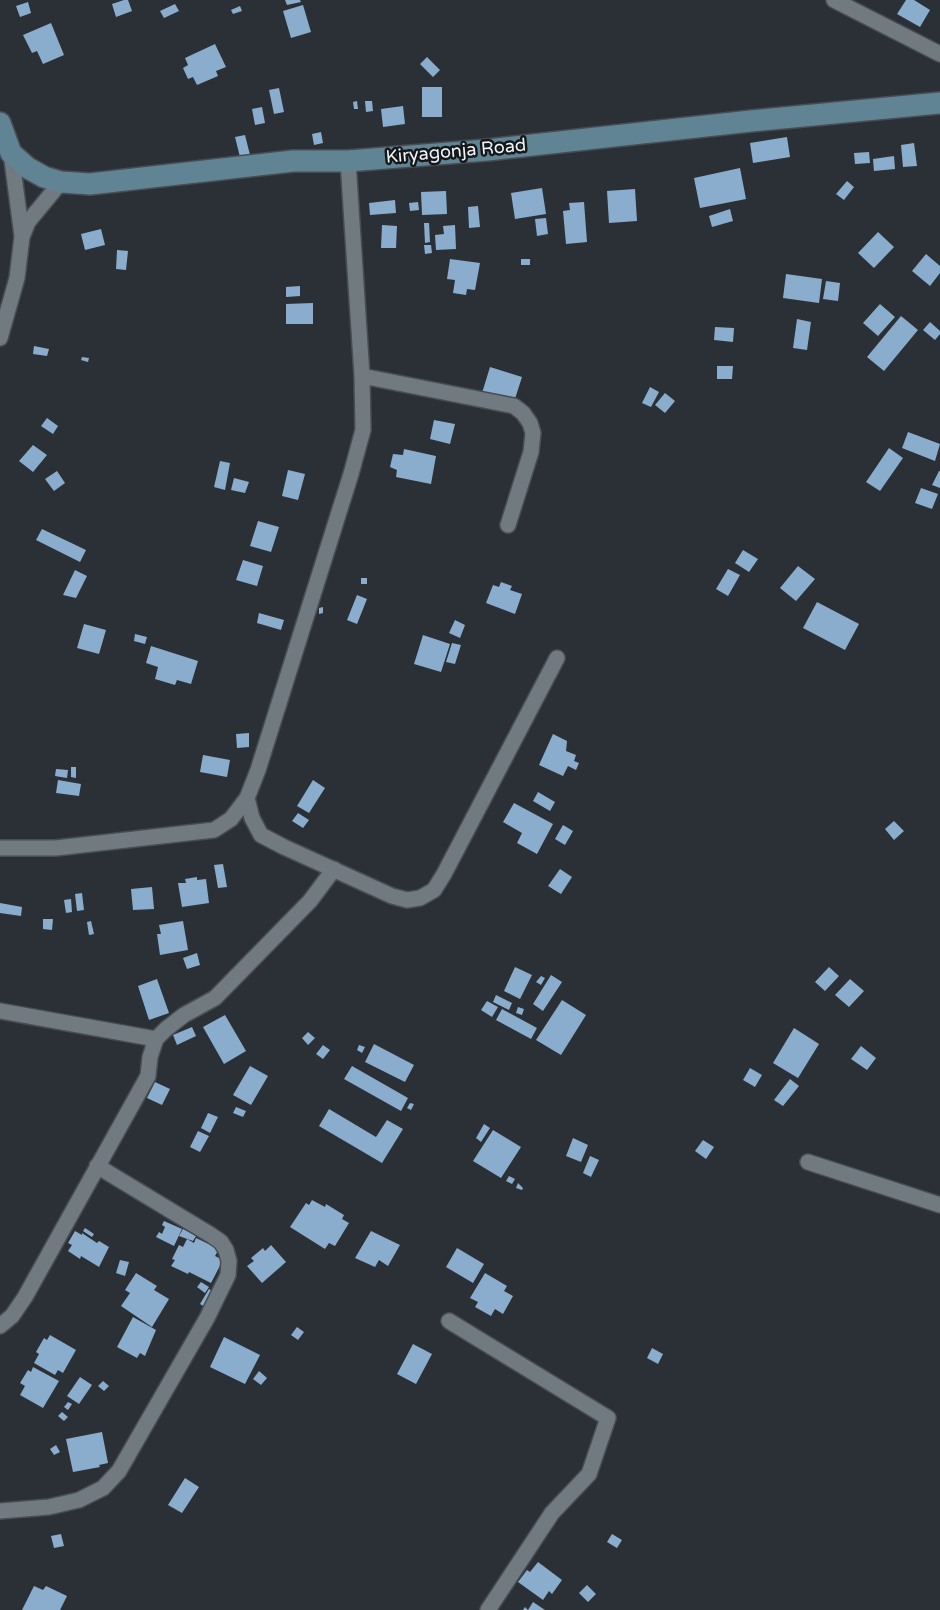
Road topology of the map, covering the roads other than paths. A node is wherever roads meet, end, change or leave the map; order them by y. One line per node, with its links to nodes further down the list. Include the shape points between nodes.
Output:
1 (834, 0): 2 (street)
2 (940, 54)
3 (940, 103): 6 (street, Kiryagonja Road, via 487,150)
4 (0, 123): 5 (street, Kiryagonja Road)
5 (11, 153): 7 (street, Kiryagonja Road, via 28,168); 8 (street)
6 (348, 161): 7 (street, Kiryagonja Road, via 293,161 90,184); 10 (street)
7 (61, 182): 8 (street, via 32,215)
8 (22, 237): 9 (street, via 17,278)
9 (0, 338)
10 (362, 376): 11 (street, via 514,406 523,413 533,434 531,452); 13 (street, via 363,430)
11 (508, 525)
12 (557, 658): 15 (street, via 434,890 420,898 407,900)
13 (247, 798): 14 (street, via 231,819 214,830 56,848); 15 (street, via 261,835)
14 (0, 848)
15 (334, 869): 17 (street, via 310,901 214,998 184,1015)
16 (0, 1011): 17 (street)
17 (156, 1039): 19 (street, via 148,1076)
18 (808, 1162): 20 (street)
19 (97, 1166): 22 (street, via 25,1297 12,1316); 23 (street, via 221,1242 226,1250 228,1275 207,1318 119,1471 102,1488 80,1500 49,1508)
20 (940, 1205)
21 (449, 1321): 24 (street, via 608,1418 589,1474 552,1513)
22 (0, 1326)
23 (0, 1511)
24 (488, 1610)

